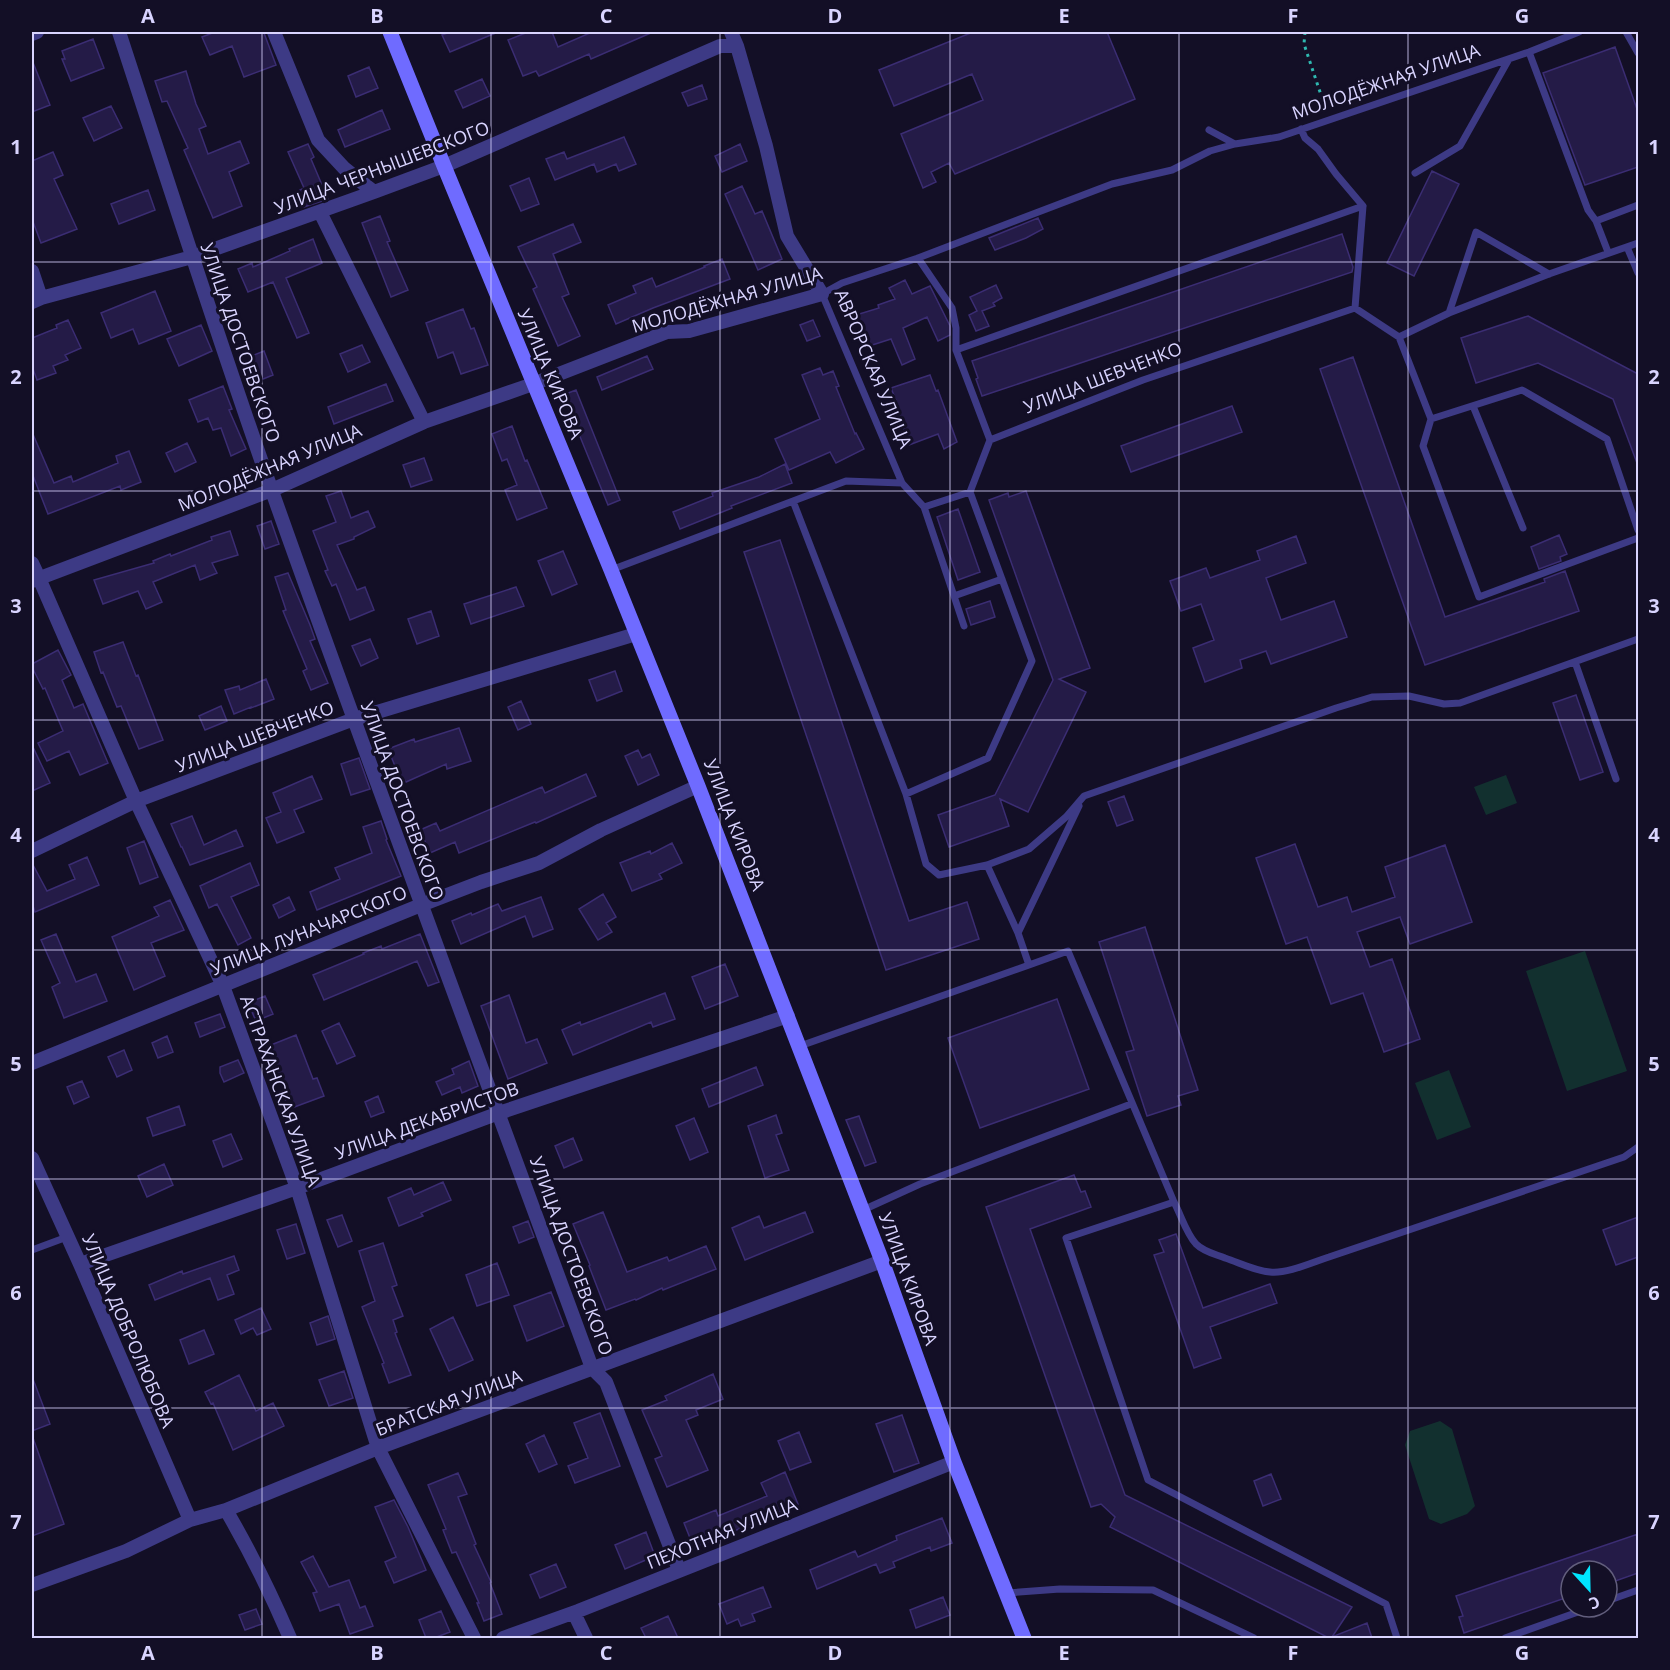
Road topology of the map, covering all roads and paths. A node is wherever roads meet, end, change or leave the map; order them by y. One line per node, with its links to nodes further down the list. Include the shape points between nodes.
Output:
1 (37, 32): 9 (street)
2 (119, 32): 28 (street, УЛИЦА ДОСТОЕВСКОГО)
3 (274, 32): 20 (street, via 318,140)
4 (390, 32): 18 (main road, УЛИЦА КИРОВА)
5 (731, 32): 10 (street, АВРОРСКАЯ УЛИЦА)
6 (1305, 32): 14 (path, via 1304,44)
7 (1578, 32): 11 (lane, МОЛОДЁЖНАЯ УЛИЦА)
8 (1626, 32): 12 (lane)
9 (32, 34)
10 (737, 45): 18 (street, УЛИЦА ЧЕРНЫШЕВСКОГО, via 720,46); 33 (street, АВРОРСКАЯ УЛИЦА, via 787,236)
11 (1529, 52): 13 (lane, МОЛОДЁЖНАЯ УЛИЦА); 24 (lane, via 1588,210)
12 (1638, 53)
13 (1509, 59): 14 (lane, МОЛОДЁЖНАЯ УЛИЦА); 19 (lane, via 1460,146)
14 (1330, 120): 15 (lane, МОЛОДЁЖНАЯ УЛИЦА)
15 (1301, 129): 17 (lane, МОЛОДЁЖНАЯ УЛИЦА); 22 (lane)
16 (1209, 130): 17 (lane)
17 (1235, 144): 29 (lane, МОЛОДЁЖНАЯ УЛИЦА, via 1210,151 1173,170 1112,184)
18 (444, 166): 20 (street, УЛИЦА ЧЕРНЫШЕВСКОГО); 39 (main road, УЛИЦА КИРОВА)
19 (1415, 173)
20 (374, 192): 23 (street, УЛИЦА ЧЕРНЫШЕВСКОГО)
21 (1638, 205): 24 (lane)
22 (1363, 206): 35 (lane); 38 (lane)
23 (320, 212): 28 (street, УЛИЦА ЧЕРНЫШЕВСКОГО); 42 (street)
24 (1596, 221): 27 (lane)
25 (1638, 243): 26 (lane)
26 (1627, 247): 27 (lane); 31 (lane)
27 (1608, 252): 32 (lane)
28 (192, 257): 34 (street, УЛИЦА ЧЕРНЫШЕВСКОГО); 45 (street, УЛИЦА ДОСТОЕВСКОГО)
29 (918, 258): 33 (lane, МОЛОДЁЖНАЯ УЛИЦА, via 842,283); 38 (lane, via 952,308)
30 (32, 271): 34 (street)
31 (1638, 273)
32 (1549, 274): 36 (lane); 36 (lane, via 1476,232)
33 (822, 294): 39 (street, МОЛОДЁЖНАЯ УЛИЦА, via 689,331 667,332); 44 (lane, АВРОРСКАЯ УЛИЦА)
34 (36, 300)
35 (1355, 308): 37 (lane); 43 (lane, УЛИЦА ШЕВЧЕНКО, via 1143,380)
36 (1449, 313): 37 (lane)
37 (1399, 337): 41 (lane)
38 (956, 350): 43 (lane)
39 (533, 384): 42 (street, МОЛОДЁЖНАЯ УЛИЦА); 53 (main road, УЛИЦА КИРОВА)
40 (1473, 406): 41 (lane); 49 (lane); 50 (lane, via 1522,390 1607,439)
41 (1431, 419): 51 (lane, via 1423,446 1479,597)
42 (423, 422): 45 (street, МОЛОДЁЖНАЯ УЛИЦА)
43 (990, 440): 46 (lane)
44 (902, 483): 47 (lane, via 846,481); 48 (lane)
45 (272, 490): 55 (street, МОЛОДЁЖНАЯ УЛИЦА); 61 (street, УЛИЦА ДОСТОЕВСКОГО)
46 (970, 492): 48 (lane); 54 (lane)
47 (793, 501): 53 (lane); 64 (lane)
48 (924, 507): 56 (lane)
49 (1523, 528)
50 (1638, 530)
51 (1638, 538)
52 (32, 563): 55 (street, АСТРАХАНСКАЯ УЛИЦА)
53 (611, 570): 58 (main road, УЛИЦА КИРОВА)
54 (1002, 579): 56 (lane); 64 (lane, via 1032,661 988,758)
55 (35, 580): 66 (street, АСТРАХАНСКАЯ УЛИЦА)
56 (954, 596): 57 (lane)
57 (964, 626)
58 (636, 634): 61 (street, УЛИЦА ШЕВЧЕНКО); 63 (main road, УЛИЦА КИРОВА)
59 (1638, 639): 60 (lane)
60 (1575, 662): 62 (lane); 65 (lane, via 1460,703 1444,704 1409,696 1372,697)
61 (354, 719): 66 (street, УЛИЦА ШЕВЧЕНКО); 69 (street, УЛИЦА ДОСТОЕВСКОГО)
62 (1616, 779)
63 (698, 786): 69 (street, УЛИЦА ЛУНАЧАРСКОГО, via 539,863); 73 (main road, УЛИЦА КИРОВА)
64 (906, 794): 68 (lane, via 926,864 939,875)
65 (1084, 796): 68 (lane, via 1029,849); 70 (lane)
66 (136, 801): 67 (street, УЛИЦА ШЕВЧЕНКО); 72 (street, АСТРАХАНСКАЯ УЛИЦА)
67 (32, 851)
68 (987, 864): 70 (lane)
69 (421, 905): 72 (street, УЛИЦА ЛУНАЧАРСКОГО); 77 (street, УЛИЦА ДОСТОЕВСКОГО)
70 (1018, 933): 71 (lane)
71 (1029, 965): 74 (lane); 76 (lane, via 1068,951)
72 (223, 986): 75 (street, УЛИЦА ЛУНАЧАРСКОГО); 80 (street, АСТРАХАНСКАЯ УЛИЦА)
73 (788, 1016): 74 (main road, УЛИЦА КИРОВА); 77 (street, УЛИЦА ДЕКАБРИСТОВ)
74 (800, 1046): 82 (main road, УЛИЦА КИРОВА)
75 (32, 1063)
76 (1131, 1104): 81 (lane); 82 (lane)
77 (499, 1113): 80 (street, УЛИЦА ДЕКАБРИСТОВ); 87 (street, УЛИЦА ДОСТОЕВСКОГО)
78 (1638, 1147): 81 (lane, via 1624,1157 1277,1272 1257,1269 1200,1248)
79 (32, 1158): 83 (street, УЛИЦА ДОБРОЛЮБОВА)
80 (297, 1188): 86 (street, УЛИЦА ДЕКАБРИСТОВ); 88 (street, АСТРАХАНСКАЯ УЛИЦА)
81 (1174, 1202): 105 (lane, via 1066,1238 1148,1480 1386,1604)
82 (862, 1210): 85 (main road, УЛИЦА КИРОВА)
83 (68, 1237): 84 (lane); 86 (street, УЛИЦА ДОБРОЛЮБОВА)
84 (32, 1250)
85 (882, 1262): 87 (street, БРАТСКАЯ УЛИЦА); 89 (main road, УЛИЦА КИРОВА)
86 (80, 1264): 91 (street, УЛИЦА ДОБРОЛЮБОВА)
87 (592, 1368): 88 (street, БРАТСКАЯ УЛИЦА); 92 (street, УЛИЦА ДОСТОЕВСКОГО, via 606,1382)
88 (378, 1448): 90 (street, БРАТСКАЯ УЛИЦА); 100 (street, АСТРАХАНСКАЯ УЛИЦА)
89 (954, 1462): 92 (street, ПЕХОТНАЯ УЛИЦА); 95 (main road, УЛИЦА КИРОВА)
90 (225, 1510): 91 (street, БРАТСКАЯ УЛИЦА); 99 (street, via 260,1571)
91 (190, 1520): 93 (street, БРАТСКАЯ УЛИЦА, via 126,1551)
92 (679, 1570): 97 (street, ПЕХОТНАЯ УЛИЦА)
93 (32, 1585)
94 (1638, 1590): 96 (lane)
95 (1007, 1593): 103 (main road, УЛИЦА КИРОВА); 104 (lane, via 1153,1590)
96 (1619, 1597)
97 (574, 1612): 101 (street, ПЕХОТНАЯ УЛИЦА); 102 (street)
98 (1559, 1619): 106 (lane)
99 (290, 1638)
100 (474, 1638)
101 (503, 1638)
102 (586, 1638)
103 (1024, 1638)
104 (1254, 1638)
105 (1397, 1638)
106 (1505, 1638)

